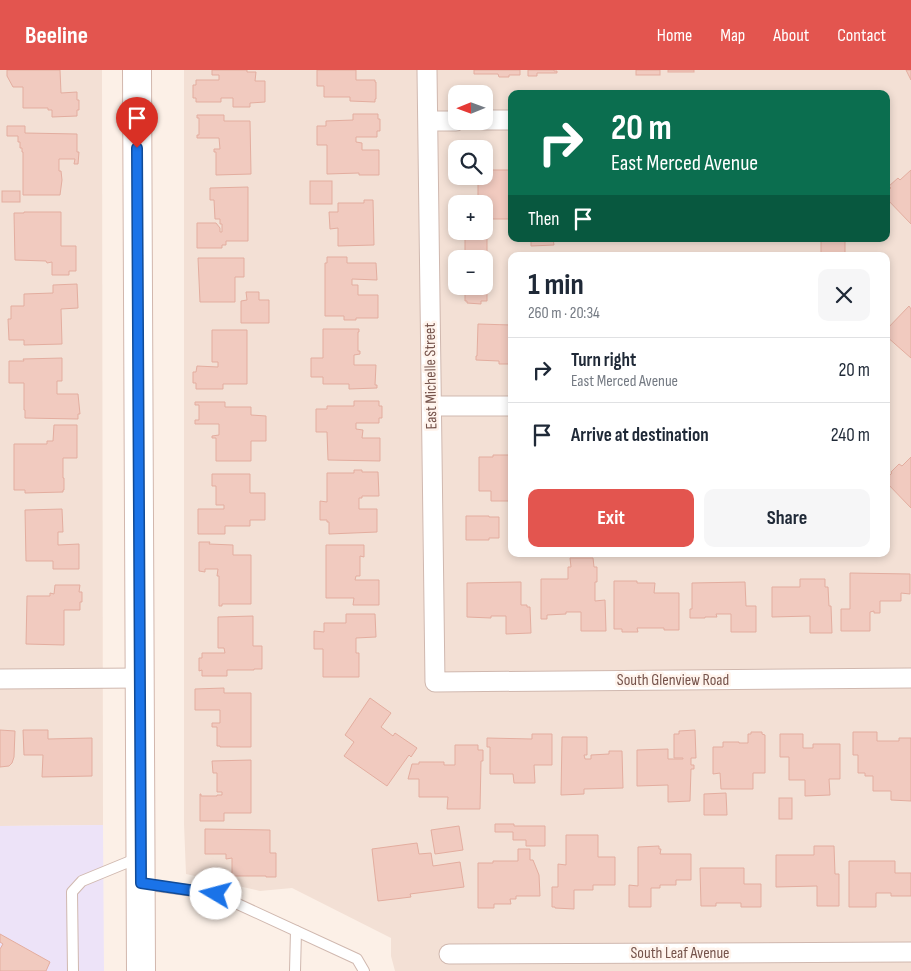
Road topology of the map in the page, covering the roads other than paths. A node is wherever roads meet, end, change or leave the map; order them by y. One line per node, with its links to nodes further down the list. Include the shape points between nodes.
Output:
1 (137, 70): 9 (street)
2 (427, 70): 5 (street, East Michelle Street)
3 (493, 120): 4 (street)
4 (508, 120)
5 (429, 121): 6 (street); 7 (street, East Michelle Street)
6 (448, 121)
7 (432, 406): 8 (street); 12 (street, East Michelle Street)
8 (508, 406)
9 (140, 678): 11 (street); 13 (street)
10 (911, 678): 12 (street, South Glenview Road)
11 (0, 679)
12 (435, 682)
13 (141, 856): 14 (street); 18 (lane, via 82,881 72,892)
14 (141, 883): 15 (lane, via 216,894); 19 (street)
15 (296, 931): 20 (lane); 21 (lane, via 358,959)
16 (911, 952): 17 (street, South Leaf Avenue)
17 (449, 954)
18 (73, 971)
19 (142, 971)
20 (295, 971)
21 (364, 971)

